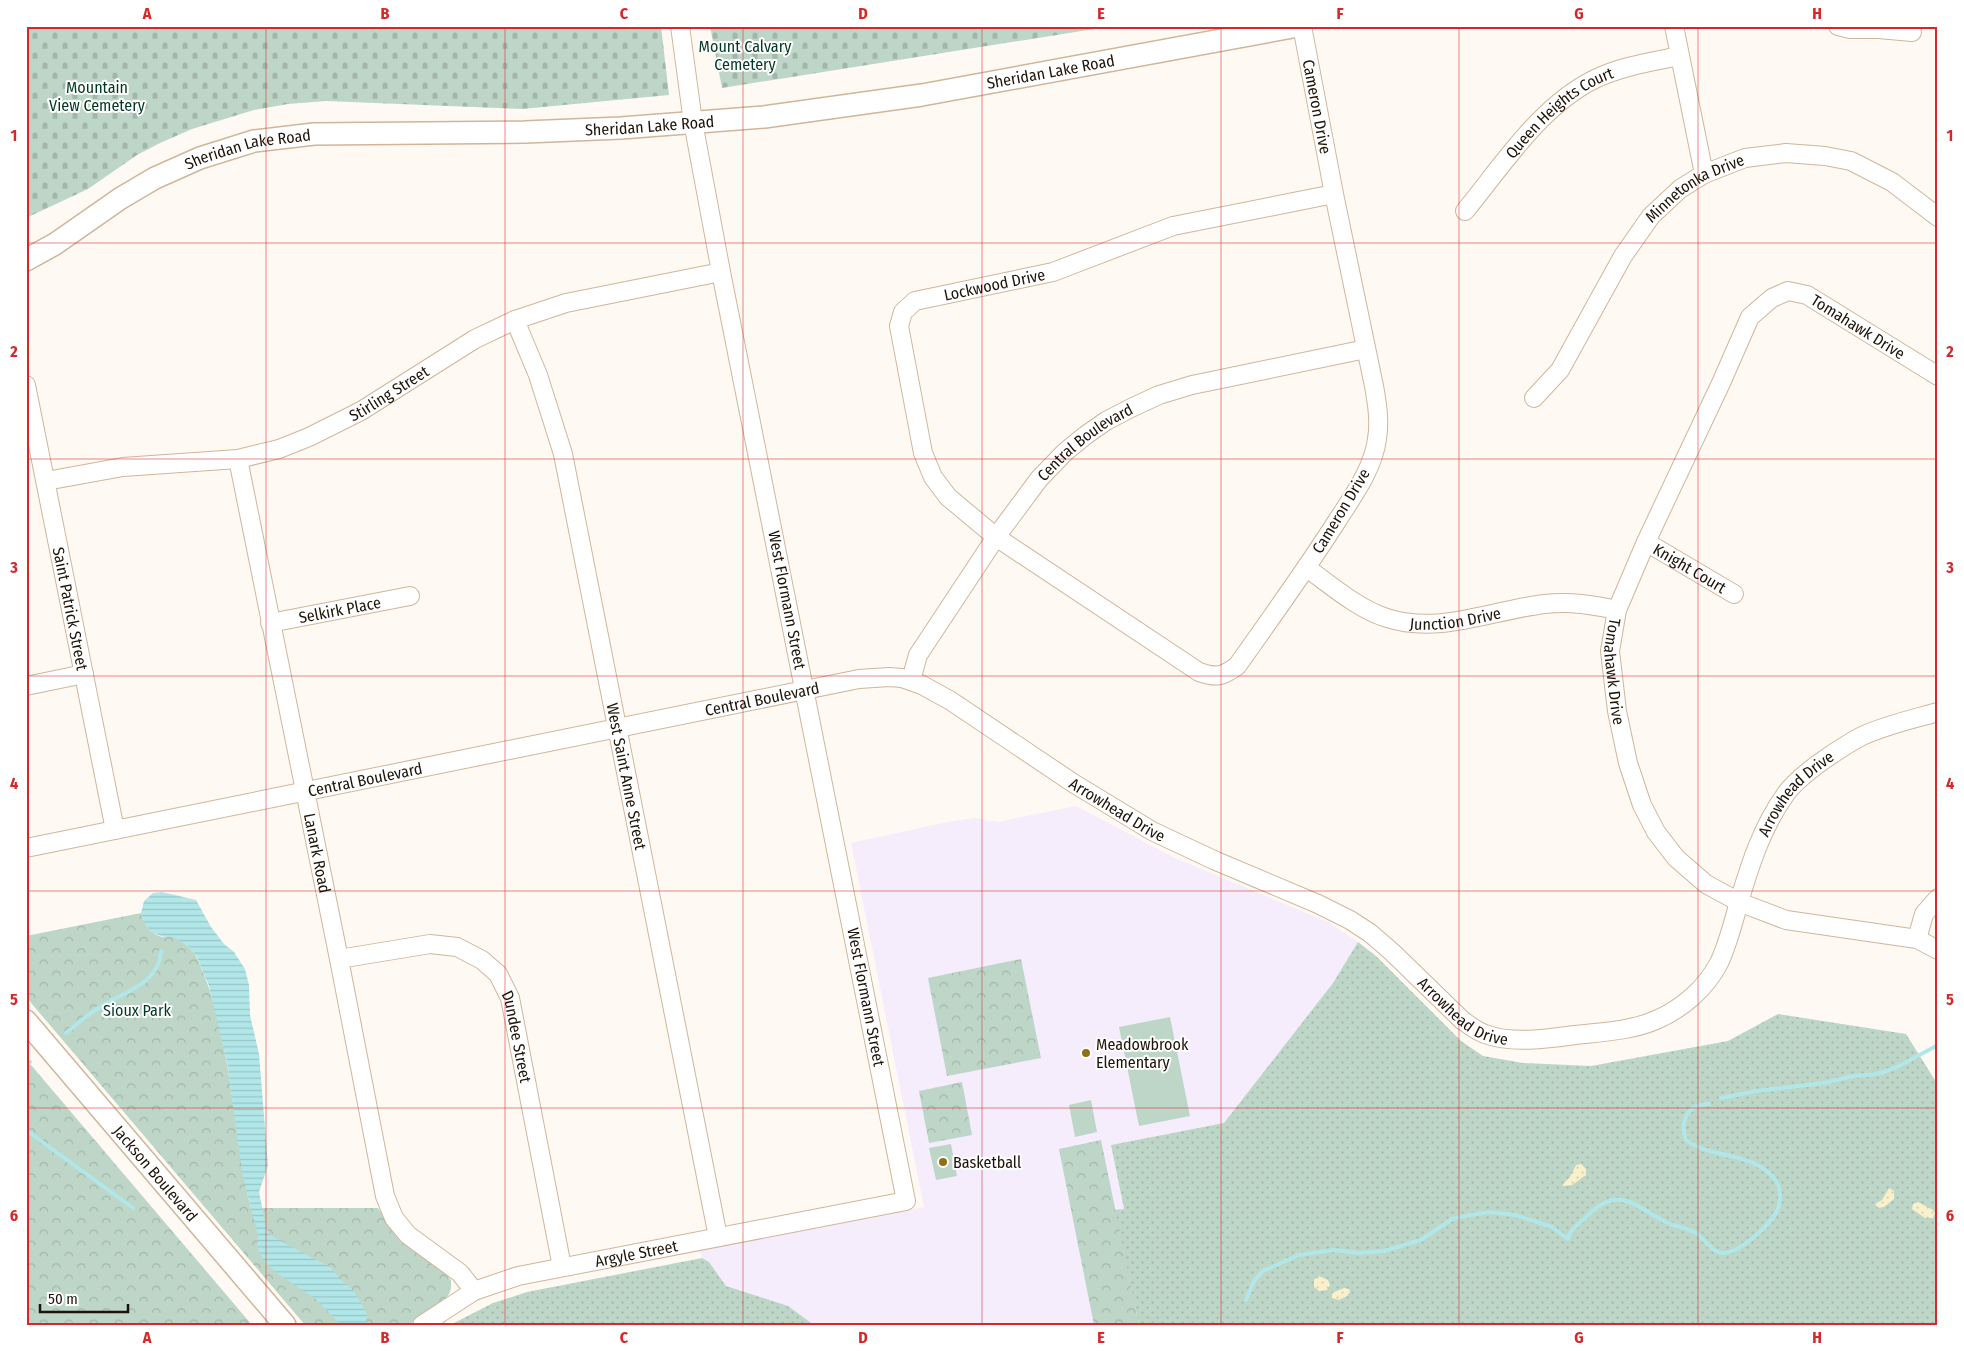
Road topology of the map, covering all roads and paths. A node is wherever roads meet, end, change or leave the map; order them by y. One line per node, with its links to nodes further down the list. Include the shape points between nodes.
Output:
1 (680, 26): 8 (street, West Flormann Street)
2 (1298, 26): 8 (main road, Sheridan Lake Road, via 922,95 774,115)
3 (1302, 26): 10 (street, Cameron Drive)
4 (1674, 26): 7 (street)
5 (1838, 26): 6 (street)
6 (1912, 32)
7 (1680, 56): 9 (street); 11 (street, Queen Heights Court, via 1607,73 1570,94 1530,131)
8 (692, 122): 13 (main road, Sheridan Lake Road, via 525,132 314,134 254,141 162,174); 14 (street, West Flormann Street)
9 (1704, 174): 12 (street, Minnetonka Drive, via 1745,158 1786,153 1825,156 1851,161 1892,182); 19 (street, Minnetonka Drive, via 1680,189 1651,216 1623,256 1560,370)
10 (1334, 194): 16 (street, Cameron Drive); 22 (street, Lockwood Drive, via 1173,226 1053,272 915,301 903,312 898,326 923,453 933,477 948,497)
11 (1465, 211)
12 (1938, 217)
13 (26, 260)
14 (721, 272): 15 (street, Stirling Street, via 566,303); 32 (street, West Flormann Street)
15 (516, 320): 20 (street, Stirling Street, via 475,340 335,425 279,449); 34 (street, West Saint Anne Street, via 538,375 563,454)
16 (1366, 349): 22 (street, Central Boulevard, via 1192,384 1131,408 1106,421 1065,452 1039,478); 24 (street, Cameron Drive, via 1378,415 1377,439 1361,483)
17 (1938, 376): 23 (street, Tomahawk Drive, via 1807,295 1788,291 1772,298 1750,316)
18 (26, 385): 21 (street, Saint Patrick Street)
19 (1534, 398)
20 (238, 459): 21 (street, Stirling Street, via 123,467); 28 (street, Lanark Road)
21 (46, 481): 29 (street, Saint Patrick Street)
22 (996, 537): 24 (street, Cameron Drive, via 1200,672 1214,677 1237,666); 30 (street, Central Boulevard, via 918,655)
23 (1646, 542): 25 (street, Knight Court); 27 (street, Tomahawk Drive)
24 (1307, 568): 27 (street, Junction Drive, via 1366,610 1412,624 1440,624 1545,604 1577,602)
25 (1734, 594)
26 (410, 596): 28 (street, Selkirk Place)
27 (1617, 610): 39 (street, Tomahawk Drive, via 1610,651 1617,711 1628,763 1642,805 1656,832 1676,858 1706,884)
28 (270, 623): 35 (street, Lanark Road)
29 (84, 674): 31 (street); 36 (street, Saint Patrick Street)
30 (911, 680): 32 (street, Central Boulevard, via 875,677); 39 (street, Arrowhead Drive, via 951,701 1152,831 1350,920 1392,952 1462,1020 1484,1034 1522,1039 1570,1036 1642,1025 1670,1014 1695,994 1718,964)
31 (26, 686)
32 (806, 690): 34 (street, Central Boulevard); 44 (street, West Flormann Street)
33 (1938, 712): 39 (street, Arrowhead Drive, via 1863,736 1804,774 1785,794 1766,828)
34 (616, 728): 35 (street, Central Boulevard); 45 (street, West Saint Anne Street)
35 (305, 790): 36 (street, Central Boulevard); 42 (street, Lanark Road)
36 (115, 830): 37 (street, Central Boulevard)
37 (26, 848)
38 (1938, 898): 40 (street, via 1924,914)
39 (1739, 902): 40 (street, Tomahawk Drive, via 1786,920)
40 (1917, 939): 41 (street, Tomahawk Drive)
41 (1938, 950)
42 (339, 959): 46 (street, Dundee Street, via 430,944 458,946 498,974 510,998); 47 (street, Lanark Road, via 385,1196 394,1218 408,1234 460,1273)
43 (26, 1021): 48 (main road, Jackson Boulevard)
44 (906, 1201): 45 (street, Argyle Street)
45 (718, 1237): 46 (street, Argyle Street)
46 (562, 1267): 47 (street, Argyle Street, via 501,1281)
47 (474, 1291): 49 (street, Argyle Street)
48 (285, 1325)
49 (422, 1325)

